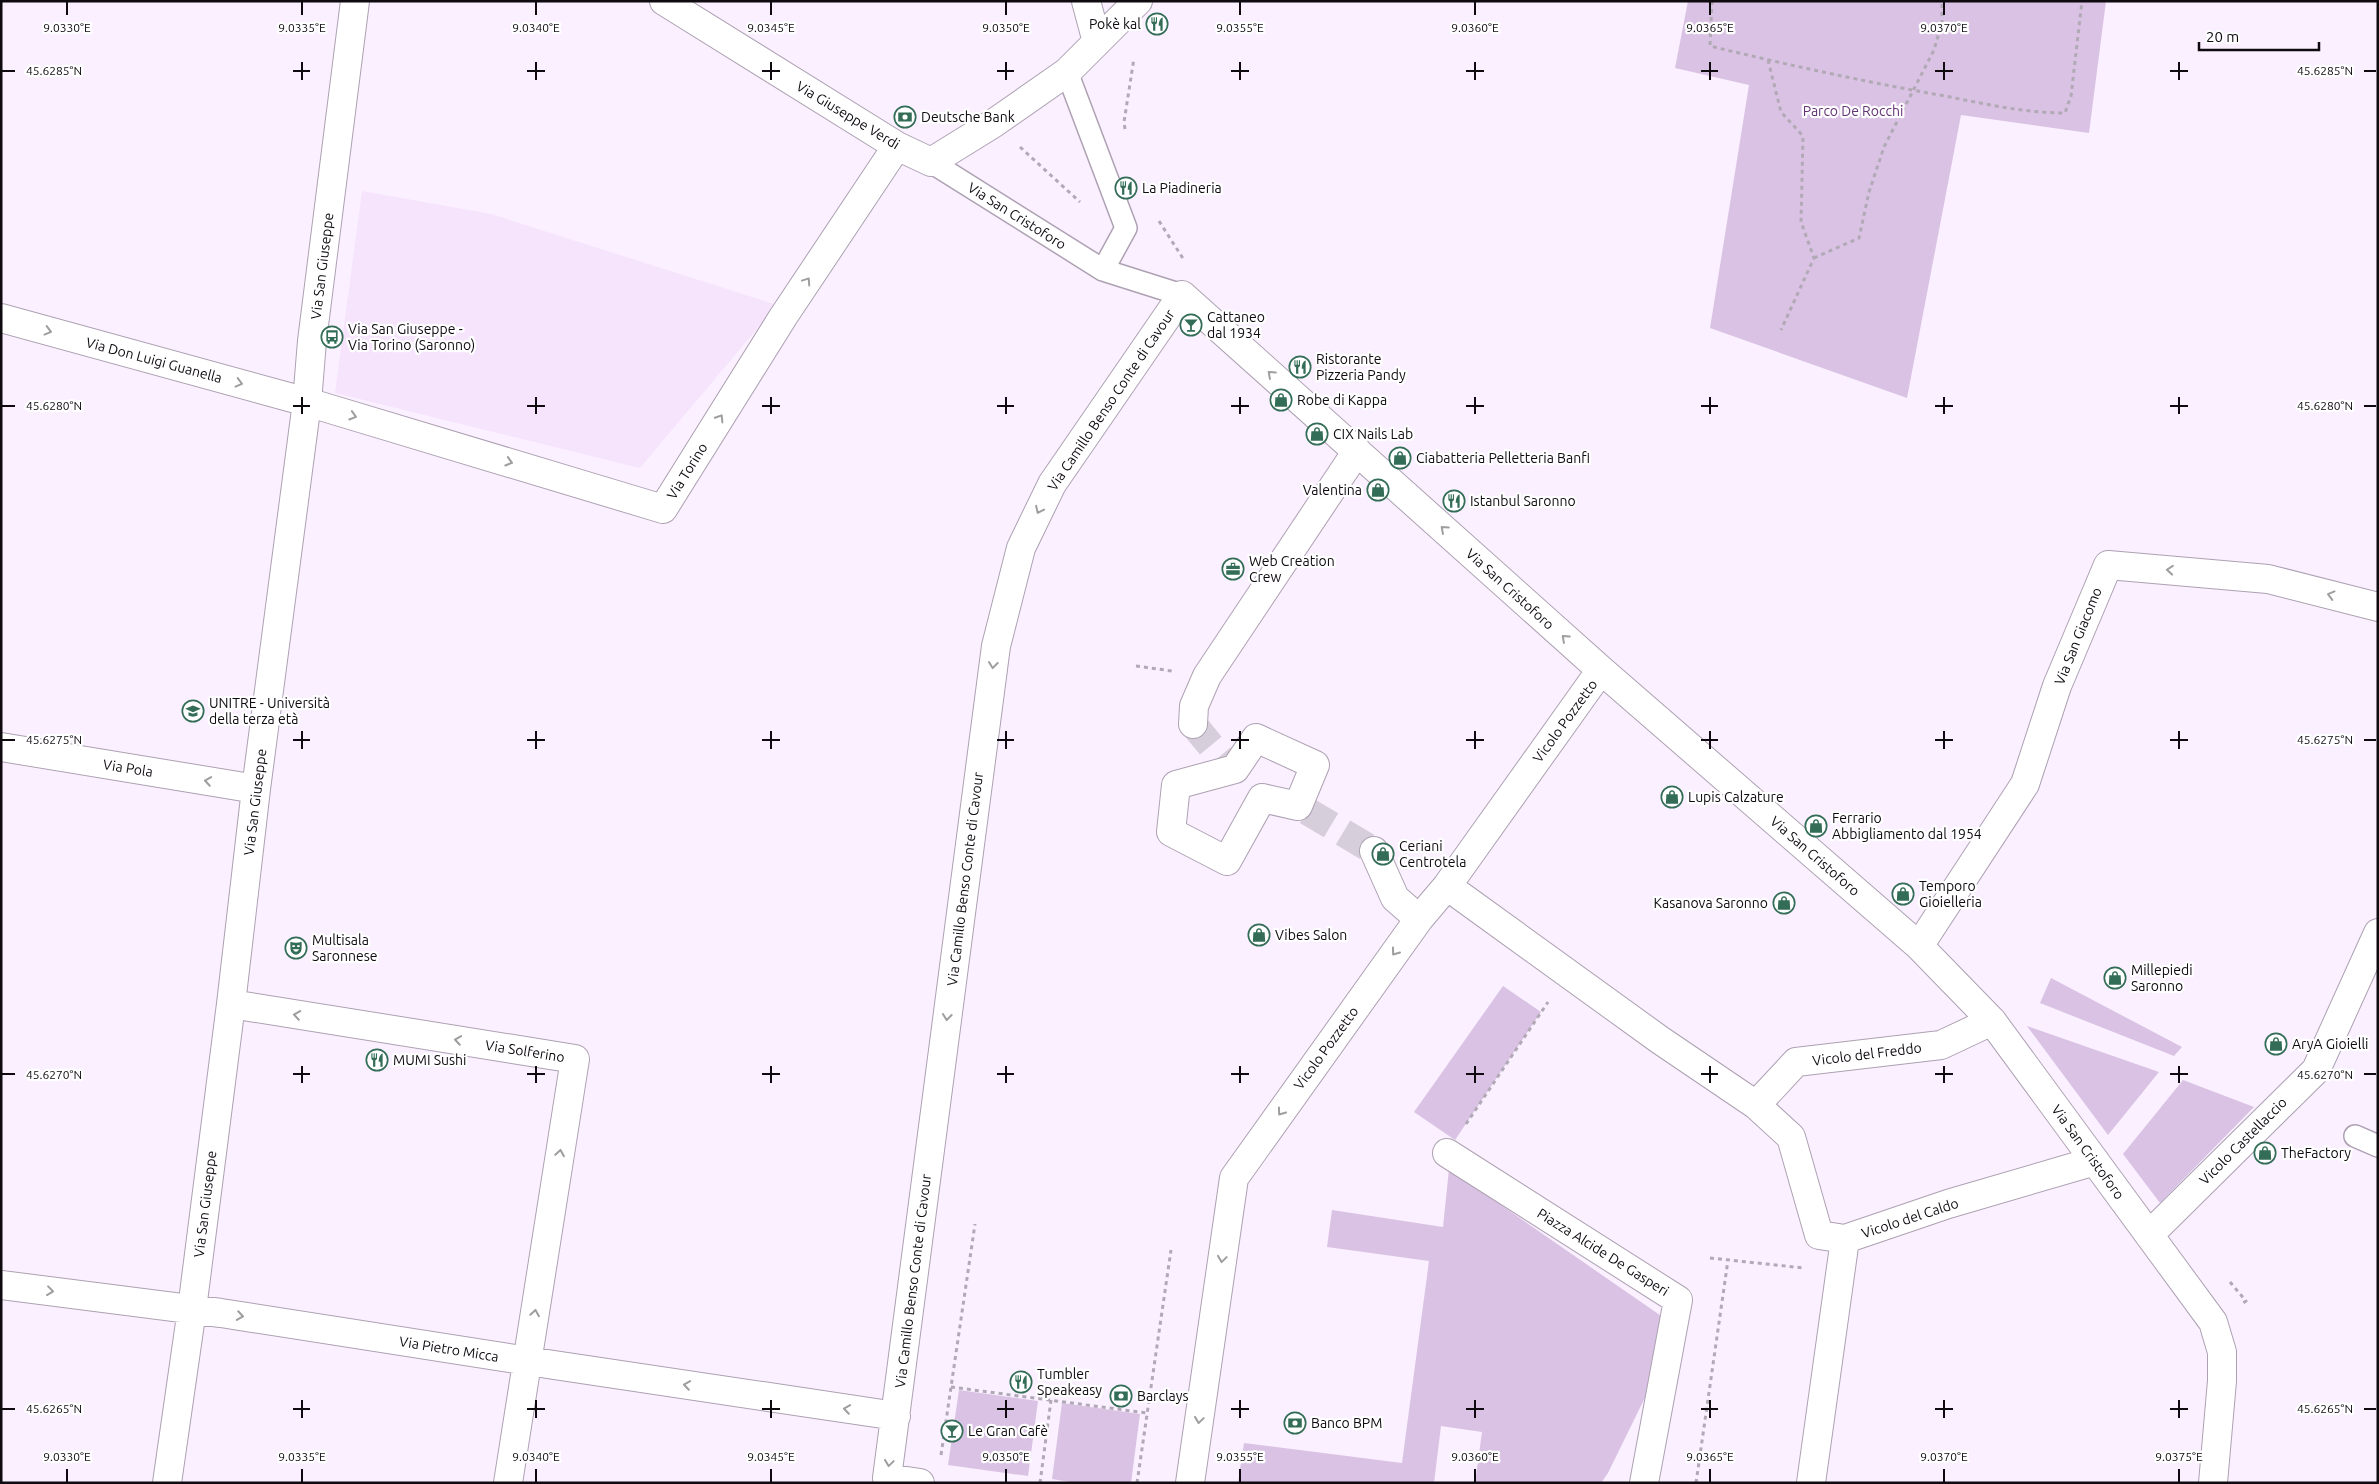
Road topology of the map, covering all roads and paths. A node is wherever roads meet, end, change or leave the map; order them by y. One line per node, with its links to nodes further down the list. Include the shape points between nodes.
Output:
1 (355, 1): 23 (street, Via San Giuseppe)
2 (664, 1): 14 (street, Via Giuseppe Verdi)
3 (1086, 1): 8 (street)
4 (1138, 1): 8 (street)
5 (1712, 1): 10 (path, via 1710,46)
6 (1942, 1): 12 (path, via 1942,22 1934,50)
7 (2082, 1): 12 (path, via 2071,96 2065,113 2038,113)
8 (1097, 42): 11 (street)
9 (1134, 58): 13 (path)
10 (1768, 60): 12 (path); 17 (path, via 1781,112 1803,136 1801,222)
11 (1068, 72): 15 (street); 19 (lane, via 1126,228)
12 (1912, 90): 17 (path, via 1884,147 1869,192 1859,238)
13 (1125, 131)
14 (897, 146): 15 (street, Via Giuseppe Verdi); 23 (street, Via Torino, one-way to 14, via 663,508 783,317)
15 (931, 162): 19 (lane, Via San Cristoforo)
16 (1154, 214): 18 (path)
17 (1814, 258): 22 (path)
18 (1185, 261)
19 (1103, 270): 20 (lane, Via San Cristoforo)
20 (1182, 295): 24 (street, Via San Cristoforo, one-way to 20); 58 (street, Via Camillo Benso Conte di Cavour, one-way to 58, via 1052,484 1021,548 1008,593 996,646)
21 (1, 318): 23 (street, Via Don Luigi Guanella, one-way to 23)
22 (1781, 330)
23 (307, 402): 30 (street, Via San Giuseppe)
24 (1357, 451): 26 (street, Via San Cristoforo, one-way to 24); 27 (street, via 1207,676 1194,706)
25 (2378, 607): 36 (street, Via San Giacomo, one-way to 36, via 2268,579 2108,565 2057,686 2025,784)
26 (1601, 670): 33 (street, Vicolo Pozzetto); 36 (street, Via San Cristoforo)
27 (1193, 724)
28 (1, 747): 30 (street, Via Pola, one-way to 28)
29 (1230, 766): 31 (street); 31 (street, via 1256,738 1315,765); 31 (street, via 1176,785 1171,832 1227,861 1262,798)
30 (256, 790): 38 (street, Via San Giuseppe)
31 (1303, 808)
32 (1374, 851): 34 (street, via 1395,898)
33 (1447, 886): 34 (street, Vicolo Pozzetto); 37 (street)
34 (1418, 919): 65 (street, Vicolo Pozzetto, one-way to 65, via 1234,1178)
35 (2378, 933): 46 (street, Vicolo Castellaccio, via 2316,1070)
36 (1919, 946): 39 (street, Via San Cristoforo)
37 (1567, 973): 40 (street); 43 (path)
38 (231, 1004): 53 (street, Via San Giuseppe); 54 (street, Via Solferino, one-way to 38, via 575,1059)
39 (1992, 1021): 40 (street, Vicolo del Freddo, via 1941,1045 1796,1062); 44 (street, Via San Cristoforo)
40 (1756, 1104): 47 (street, via 1791,1137 1819,1235)
41 (2355, 1136): 42 (lane)
42 (2378, 1146)
43 (1447, 1153): 66 (street, Piazza Alcide De Gasperi, via 1678,1300)
44 (2095, 1161): 46 (street, Via San Cristoforo); 47 (street, Vicolo del Caldo, via 1948,1204)
45 (975, 1224): 55 (path)
46 (2149, 1235): 69 (street, Via San Cristoforo, via 2213,1322 2222,1352)
47 (1845, 1239): 68 (street, Vicolo del Caldo)
48 (1171, 1250): 57 (path)
49 (1710, 1258): 50 (path)
50 (1728, 1260): 51 (path); 67 (path)
51 (1804, 1268)
52 (1, 1285): 53 (street, Via Pietro Micca, one-way to 53)
53 (192, 1309): 54 (street, Via Pietro Micca, one-way to 54); 60 (street, Via San Giuseppe)
54 (527, 1361): 58 (street, Via Pietro Micca, one-way to 54); 61 (street)
55 (951, 1388): 56 (path); 59 (path)
56 (1051, 1400): 57 (path); 63 (path)
57 (1147, 1413): 64 (path)
58 (896, 1416): 62 (street, Via Camillo Benso Conte di Cavour, one-way to 62, via 887,1478)
59 (940, 1464)
60 (167, 1483)
61 (508, 1483)
62 (920, 1483)
63 (1040, 1483)
64 (1137, 1483)
65 (1190, 1483)
66 (1644, 1483)
67 (1696, 1483)
68 (1811, 1483)
69 (2214, 1483)

